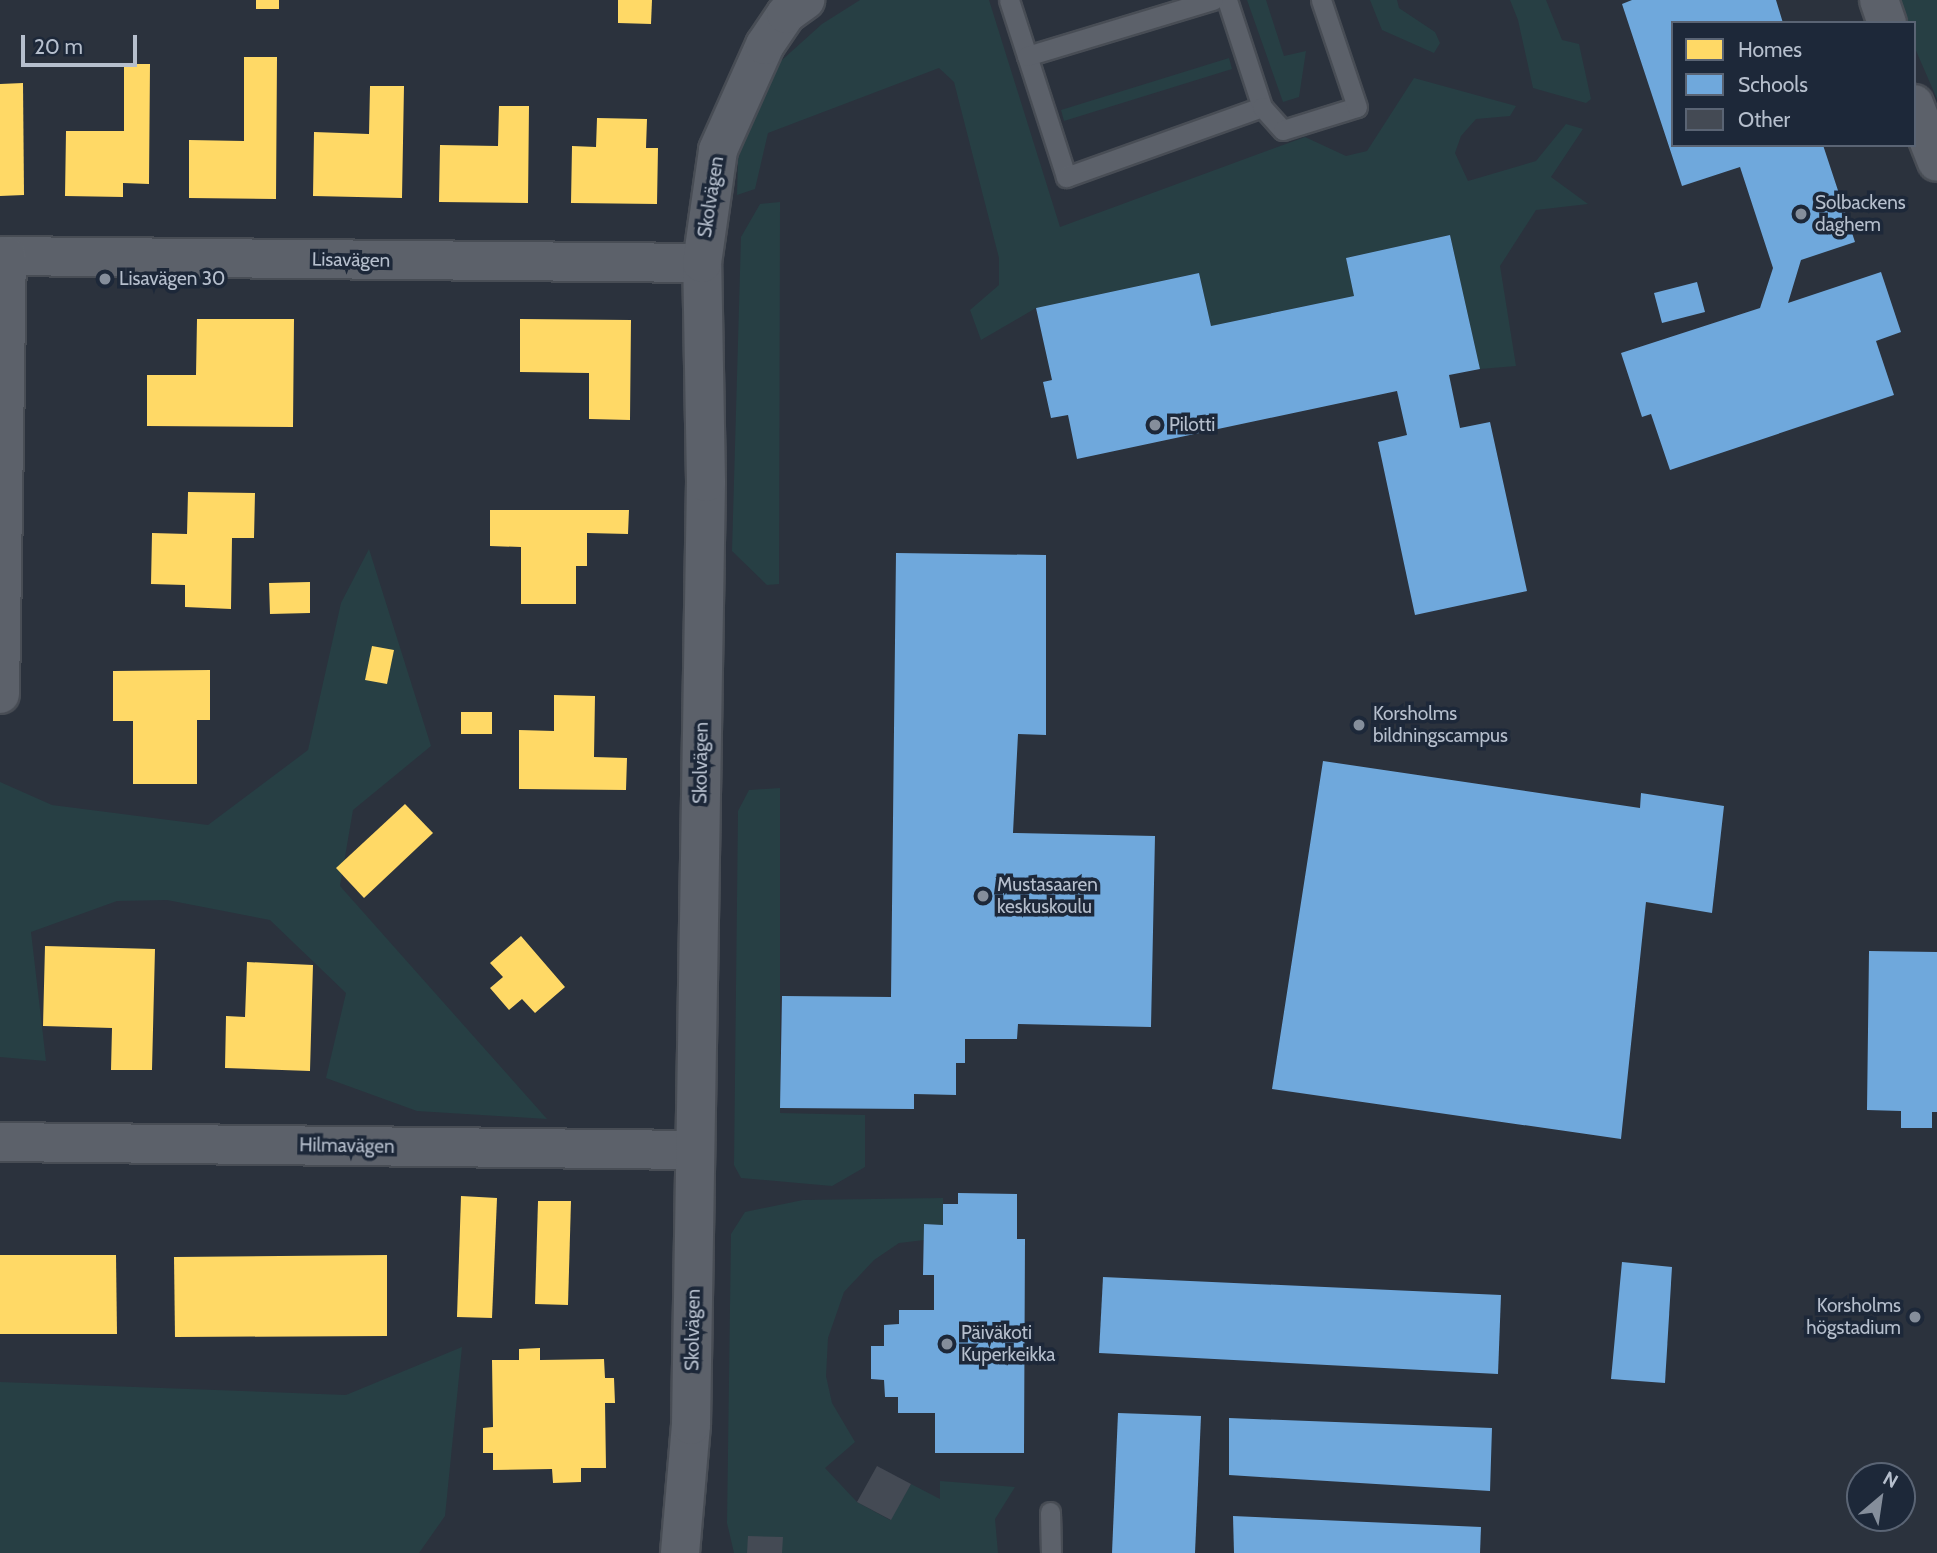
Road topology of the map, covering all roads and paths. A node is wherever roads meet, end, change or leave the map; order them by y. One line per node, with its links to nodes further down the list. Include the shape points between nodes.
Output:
1 (1009, 0): 8 (lane)
2 (1213, 0): 8 (lane)
3 (1227, 0): 9 (lane)
4 (1321, 0): 9 (lane, via 1357,107 1283,130)
5 (1879, 0): 7 (street)
6 (785, 5): 13 (street, Skolvägen, via 718,150)
7 (1886, 21)
8 (1027, 56): 9 (lane, via 1066,177)
9 (1262, 107)
10 (1916, 109): 11 (street)
11 (1937, 162)
12 (3, 256): 13 (street, Lisavägen); 14 (street)
13 (702, 263): 16 (street, Skolvägen, via 706,482)
14 (0, 694)
15 (0, 1142): 16 (street, Hilmavägen)
16 (695, 1150): 18 (street, Skolvägen, via 691,1425)
17 (1050, 1512): 19 (lane)
18 (680, 1553)
19 (1051, 1553)

